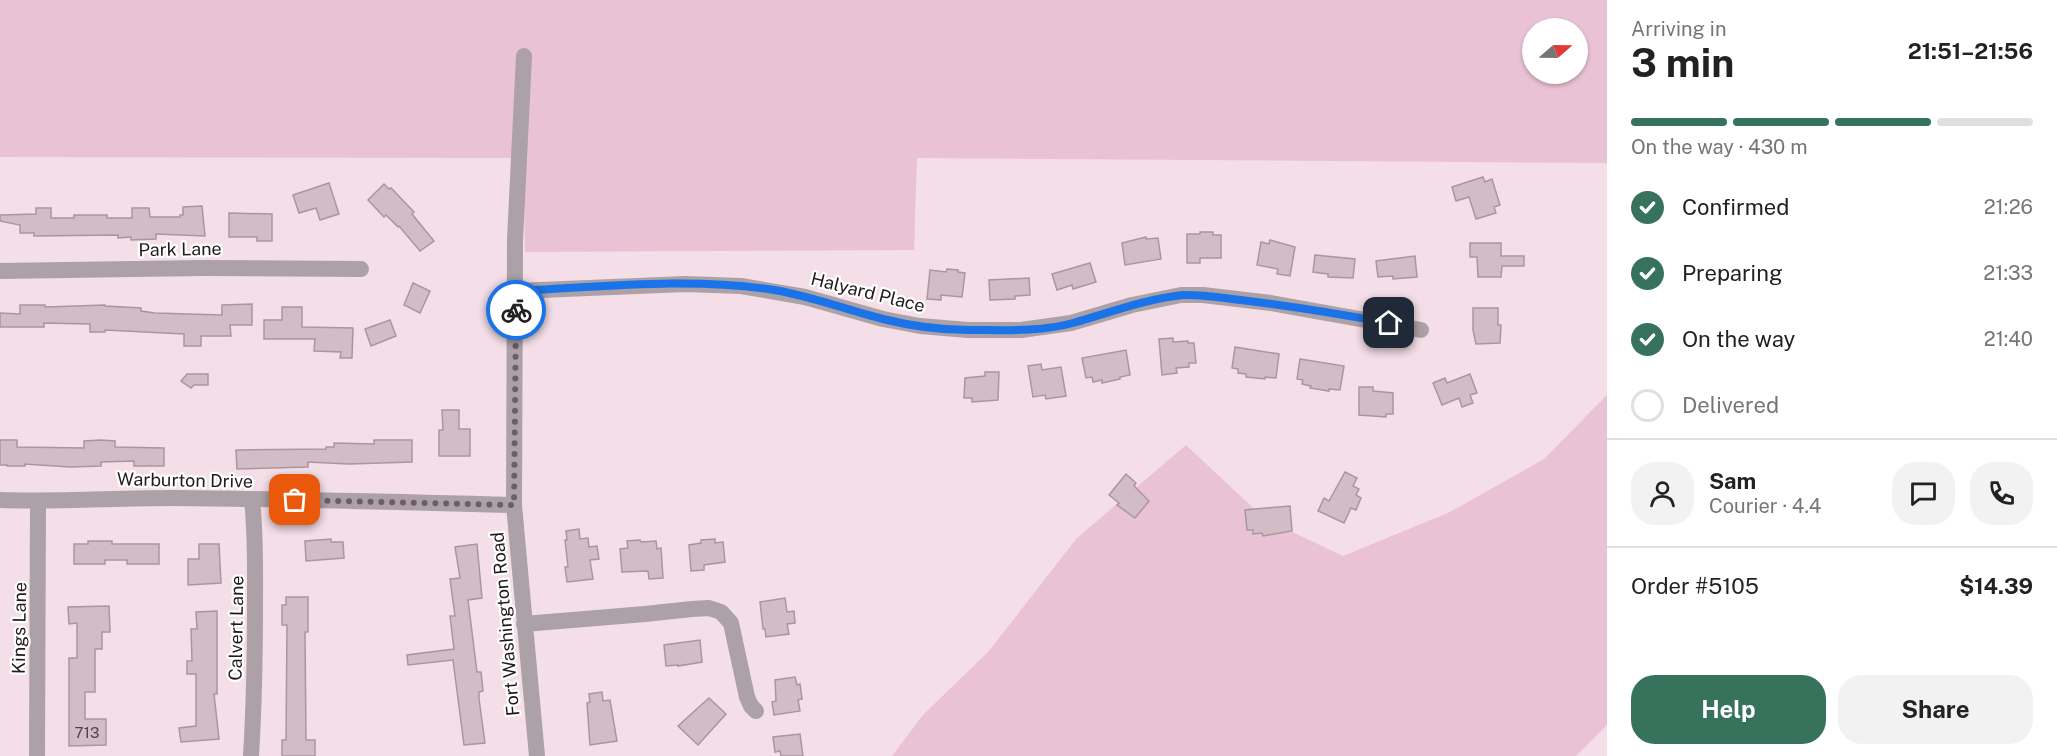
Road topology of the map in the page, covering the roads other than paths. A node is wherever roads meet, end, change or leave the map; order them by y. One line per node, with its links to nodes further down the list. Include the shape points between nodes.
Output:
1 (524, 56): 4 (street, Fort Washington Road)
2 (362, 269): 3 (street, Park Lane)
3 (0, 271)
4 (516, 291): 5 (street, Halyard Place, via 685,284 741,286 805,297 883,319 968,330 1021,330 1071,323 1132,305 1203,295); 9 (street, Fort Washington Road)
5 (1421, 330)
6 (0, 500): 8 (street, Warburton Drive)
7 (252, 500): 8 (street, Warburton Drive); 9 (street, Warburton Drive); 13 (street, Calvert Lane, via 256,569)
8 (38, 501): 12 (street, Kings Lane)
9 (514, 505): 10 (street, Fort Washington Road)
10 (524, 624): 11 (street, via 692,609 721,612 731,623 747,697); 14 (street, Fort Washington Road)
11 (756, 711)
12 (37, 756)
13 (251, 756)
14 (537, 756)

